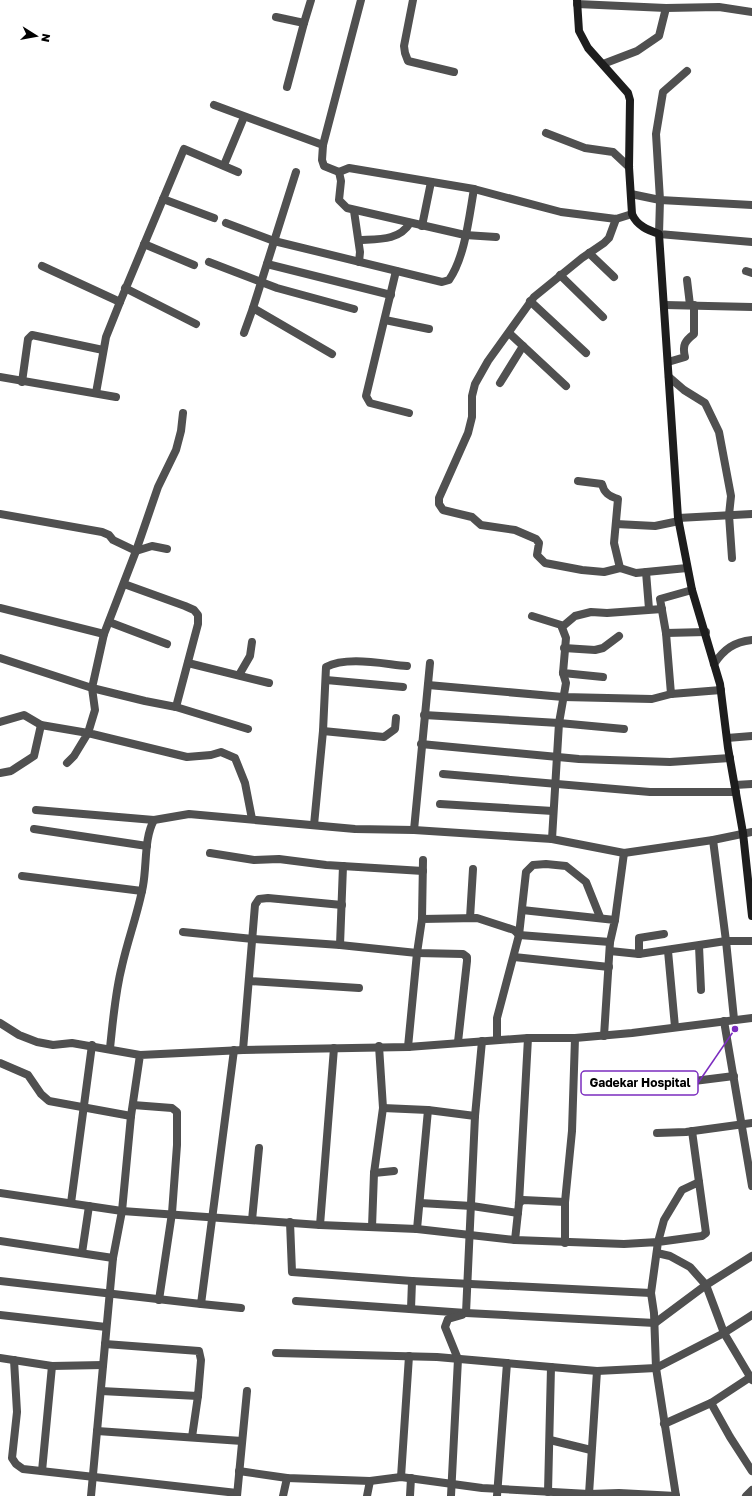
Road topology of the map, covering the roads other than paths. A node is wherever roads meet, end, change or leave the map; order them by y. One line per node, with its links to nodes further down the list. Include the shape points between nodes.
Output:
1 (311, 0): 9 (street)
2 (361, 0): 17 (street)
3 (414, 0): 12 (street, via 404,54 408,61)
4 (577, 2): 6 (street); 10 (street, via 579,31 588,48)
5 (719, 4): 6 (street); 7 (street)
6 (666, 8): 10 (street, via 659,36 637,51)
7 (752, 12)
8 (276, 17): 9 (street)
9 (304, 22): 13 (street)
10 (603, 64): 19 (street, via 628,93 630,100)
11 (687, 71): 27 (street, via 663,92 656,134)
12 (454, 72)
13 (287, 87)
14 (214, 105): 15 (street)
15 (244, 117): 17 (street); 18 (street)
16 (546, 133): 19 (street, via 585,148 613,152)
17 (322, 145): 22 (street, via 324,166)
18 (224, 165): 20 (street); 26 (street, via 184,149)
19 (629, 167): 25 (street)
20 (238, 172)
21 (296, 172): 40 (street)
22 (339, 172): 23 (street, via 349,168); 29 (street, via 339,200 343,206)
23 (431, 182): 24 (street); 35 (street)
24 (474, 189): 32 (street, via 561,212); 37 (street)
25 (631, 194): 27 (street); 30 (street)
26 (163, 199): 31 (street); 42 (street)
27 (660, 200): 28 (street); 36 (street)
28 (752, 205)
29 (354, 211): 33 (street); 39 (street)
30 (633, 217): 32 (street); 36 (street, via 645,229)
31 (214, 218)
32 (616, 219): 43 (street, via 609,238)
33 (410, 222): 35 (street); 39 (street, via 404,231 393,237)
34 (226, 223): 40 (street)
35 (422, 226): 37 (street)
36 (659, 234): 41 (street); 59 (street)
37 (465, 235): 38 (street); 49 (street, via 450,280 442,282)
38 (496, 237)
39 (359, 240): 45 (street)
40 (274, 241): 45 (street); 46 (street)
41 (752, 242)
42 (144, 244): 47 (street); 54 (street)
43 (590, 253): 50 (street); 51 (street)
44 (209, 262): 53 (street)
45 (359, 262): 49 (street)
46 (267, 264): 53 (street); 55 (street)
47 (194, 265)
48 (42, 266): 57 (street)
49 (396, 271): 55 (street)
50 (560, 275): 56 (street); 63 (street)
51 (614, 277)
52 (687, 280): 58 (street)
53 (261, 282): 61 (street); 62 (street)
54 (125, 288): 57 (street); 65 (street)
55 (391, 295): 64 (street)
56 (530, 301): 68 (street); 71 (street)
57 (120, 302): 70 (street)
58 (692, 305): 59 (street); 60 (street); 73 (street, via 694,334 685,341 685,357)
59 (665, 306): 73 (street)
60 (752, 307)
61 (253, 308): 67 (street); 72 (street)
62 (354, 309)
63 (603, 317)
64 (385, 320): 66 (street); 81 (street, via 366,396 370,403)
65 (196, 324)
66 (429, 329)
67 (244, 333)
68 (509, 333): 69 (street); 92 (street, via 475,384 468,434 439,498 440,504 443,510 472,518 481,524 515,530 536,539 539,543 537,555 545,563 604,572)
69 (523, 346): 77 (street); 78 (street)
70 (103, 350): 76 (street, via 32,335 28,339); 79 (street)
71 (586, 353)
72 (332, 354)
73 (668, 362): 75 (street)
74 (0, 377): 76 (street)
75 (669, 377): 86 (street, via 684,390 701,399 719,432 731,496); 87 (street)
76 (22, 382): 79 (street)
77 (500, 383)
78 (566, 386)
79 (96, 393): 80 (street)
80 (116, 397)
81 (409, 412)
82 (183, 413): 90 (street, via 176,450 158,486)
83 (578, 481): 88 (street, via 602,484 609,496 618,499)
84 (0, 514): 90 (street, via 102,532)
85 (752, 514): 86 (street)
86 (729, 516): 87 (street); 91 (street)
87 (679, 520): 88 (street, via 655,526); 93 (street)
88 (616, 524): 92 (street, via 614,543)
89 (167, 549): 90 (street, via 152,546)
90 (136, 551): 95 (street)
91 (732, 558)
92 (620, 568): 94 (street, via 636,573)
93 (687, 568): 94 (street); 96 (street)
94 (646, 572): 98 (street)
95 (124, 584): 101 (street); 112 (street, via 194,610 198,615)
96 (692, 590): 99 (street, via 660,599); 103 (street)
97 (0, 608): 105 (street)
98 (649, 609): 99 (street); 102 (street, via 591,612 575,616)
99 (662, 609): 104 (street)
100 (532, 616): 102 (street)
101 (109, 622): 105 (street); 109 (street)
102 (562, 627): 110 (street, via 566,638)
103 (706, 632): 104 (street); 114 (street)
104 (666, 633): 125 (street)
105 (104, 634): 123 (street)
106 (619, 636): 110 (street, via 603,648 595,650)
107 (752, 640): 114 (street, via 740,641 726,648)
108 (252, 642): 117 (street, via 250,656)
109 (166, 644)
110 (564, 648): 116 (street)
111 (0, 658): 123 (street)
112 (188, 663): 117 (street, via 230,675); 127 (street)
113 (430, 663): 121 (street)
114 (714, 664): 124 (street)
115 (407, 666): 119 (street, via 345,660 326,667)
116 (563, 673): 118 (street); 126 (street, via 566,683)
117 (239, 675): 120 (street)
118 (603, 677)
119 (326, 680): 122 (street); 135 (street)
120 (269, 683)
121 (428, 685): 126 (street); 128 (street)
122 (403, 687)
123 (92, 688): 127 (street); 136 (street, via 95,710)
124 (721, 690): 125 (street); 138 (street)
125 (671, 694): 126 (street, via 652,699)
126 (563, 697): 131 (street)
127 (176, 707): 133 (street)
128 (424, 715): 131 (street); 139 (street)
129 (396, 718): 135 (street, via 395,729 384,736)
130 (0, 722): 132 (street, via 24,715)
131 (559, 723): 134 (street); 140 (street)
132 (41, 725): 136 (street); 143 (street, via 34,756 11,771)
133 (248, 729)
134 (624, 729)
135 (323, 731): 153 (street)
136 (88, 733): 142 (street); 151 (street, via 187,757 221,752 235,758 245,783)
137 (752, 736): 138 (street)
138 (727, 738): 141 (street)
139 (421, 744): 140 (street); 155 (street)
140 (557, 756): 141 (street, via 670,762); 145 (street)
141 (730, 758): 147 (street)
142 (67, 763)
143 (0, 773)
144 (443, 774): 145 (street)
145 (555, 783): 147 (street, via 650,792); 150 (street)
146 (752, 784): 147 (street)
147 (736, 788): 157 (street)
148 (440, 804): 150 (street)
149 (36, 810): 152 (street)
150 (553, 811): 158 (street)
151 (252, 819): 152 (street, via 189,814); 153 (street)
152 (154, 820): 160 (street, via 150,827)
153 (314, 825): 155 (street)
154 (34, 828): 160 (street)
155 (414, 830): 158 (street)
156 (752, 832): 157 (street)
157 (743, 833): 159 (street); 171 (street)
158 (552, 839): 162 (street)
159 (713, 840): 162 (street); 180 (street)
160 (147, 846): 168 (street, via 147,866)
161 (210, 853): 164 (street, via 254,860 279,859)
162 (624, 853): 175 (street)
163 (423, 860): 166 (street)
164 (343, 866): 166 (street); 169 (street)
165 (473, 869): 173 (street)
166 (422, 871): 174 (street)
167 (22, 876): 168 (street)
168 (142, 891): 207 (street, via 122,967 114,1007)
169 (342, 905): 179 (street, via 259,899 255,905); 182 (street)
170 (522, 910): 172 (street); 172 (street, via 526,872 533,865 546,864 566,866 586,882); 178 (street)
171 (752, 916)
172 (600, 917): 175 (street)
173 (470, 918): 174 (street); 178 (street, via 514,930)
174 (422, 919): 186 (street)
175 (615, 920): 183 (street)
176 (183, 932): 179 (street)
177 (664, 934): 187 (street, via 639,938)
178 (519, 935): 183 (street); 188 (street)
179 (253, 939): 182 (street); 190 (street)
180 (726, 941): 181 (street); 184 (street); 194 (street)
181 (752, 941)
182 (340, 945): 186 (street)
183 (610, 946): 187 (street); 189 (street)
184 (699, 946): 185 (street); 192 (street)
185 (668, 951): 187 (street); 197 (street)
186 (417, 953): 203 (street, via 463,954 466,957); 206 (street)
187 (639, 954)
188 (514, 957): 189 (street); 201 (street, via 497,1018)
189 (608, 967): 198 (street)
190 (249, 980): 191 (street); 210 (street)
191 (359, 988)
192 (701, 990)
193 (752, 1018): 194 (street)
194 (734, 1020): 195 (street)
195 (724, 1021): 197 (street); 213 (street)
196 (0, 1023): 204 (street, via 37,1042 53,1045)
197 (675, 1027): 198 (street)
198 (604, 1036): 200 (street)
199 (528, 1038): 200 (street); 201 (street); 234 (street)
200 (575, 1038): 231 (street, via 572,1131)
201 (497, 1039): 202 (street)
202 (482, 1041): 203 (street); 220 (street)
203 (458, 1042): 206 (street)
204 (92, 1045): 207 (street); 217 (street)
205 (379, 1046): 206 (street); 208 (street); 216 (street)
206 (408, 1047)
207 (110, 1048): 211 (street)
208 (334, 1048): 210 (street); 243 (street)
209 (234, 1050): 210 (street); 211 (street); 240 (street)
210 (243, 1050)
211 (140, 1055): 215 (street)
212 (0, 1063): 217 (street, via 28,1075 49,1102)
213 (734, 1076): 214 (street); 222 (street)
214 (646, 1087)
215 (133, 1105): 219 (street); 238 (street, via 172,1108 177,1112)
216 (383, 1108): 218 (street); 227 (street)
217 (84, 1109): 219 (street); 232 (street)
218 (428, 1110): 220 (street); 233 (street)
219 (131, 1116): 237 (street)
220 (475, 1116): 236 (street)
221 (752, 1123): 222 (street)
222 (741, 1125): 223 (street); 229 (street)
223 (692, 1131): 224 (street); 228 (street)
224 (657, 1134)
225 (259, 1148): 241 (street)
226 (394, 1171): 227 (street)
227 (374, 1173): 244 (street)
228 (699, 1182): 249 (street, via 682,1190 664,1220); 249 (street, via 706,1233 702,1236)
229 (752, 1186)
230 (0, 1193): 232 (street)
231 (565, 1202): 234 (street, via 523,1200); 250 (street)
232 (71, 1203): 235 (street)
233 (420, 1203): 236 (street); 245 (street)
234 (519, 1203): 239 (street)
235 (89, 1206): 237 (street); 251 (street)
236 (472, 1206): 239 (street); 246 (street)
237 (122, 1211): 238 (street); 254 (street)
238 (172, 1213): 240 (street); 261 (street)
239 (518, 1213): 247 (street)
240 (214, 1218): 241 (street); 263 (street)
241 (252, 1220): 242 (street)
242 (290, 1222): 243 (street); 256 (street, via 292,1272)
243 (320, 1224): 244 (street)
244 (372, 1227): 245 (street)
245 (417, 1229): 246 (street)
246 (471, 1234): 247 (street); 257 (street)
247 (515, 1240): 250 (street)
248 (0, 1241): 251 (street)
249 (658, 1242): 250 (street); 252 (street)
250 (565, 1243)
251 (82, 1253): 254 (street)
252 (657, 1253): 258 (street, via 670,1256 690,1267); 259 (street)
253 (752, 1256): 258 (street)
254 (113, 1258): 260 (street)
255 (0, 1281): 260 (street)
256 (412, 1281): 257 (street); 265 (street)
257 (467, 1284): 259 (street); 266 (street)
258 (706, 1285): 269 (street); 271 (street)
259 (651, 1293): 269 (street)
260 (110, 1294): 261 (street); 270 (street)
261 (159, 1300): 263 (street)
262 (296, 1301): 265 (street)
263 (202, 1304): 264 (street)
264 (241, 1308)
265 (411, 1309): 266 (street)
266 (466, 1313): 269 (street); 276 (street, via 448,1319 445,1327)
267 (0, 1315): 270 (street)
268 (752, 1315): 271 (street)
269 (655, 1323): 282 (street)
270 (106, 1327): 272 (street)
271 (724, 1333): 282 (street); 284 (street)
272 (105, 1344): 279 (street); 287 (street, via 199,1351 201,1360)
273 (276, 1353): 274 (street)
274 (409, 1356): 276 (street); 299 (street)
275 (0, 1358): 277 (street)
276 (458, 1359): 278 (street); 303 (street)
277 (14, 1360): 280 (street); 295 (street, via 17,1412 12,1458 23,1469)
278 (507, 1363): 281 (street); 305 (street)
279 (103, 1365): 280 (street); 285 (street)
280 (52, 1366): 295 (street)
281 (551, 1367): 283 (street); 292 (street)
282 (656, 1368): 283 (street); 289 (street)
283 (597, 1371): 294 (street)
284 (751, 1378): 288 (street)
285 (101, 1391): 287 (street); 290 (street)
286 (247, 1391): 293 (street)
287 (198, 1396): 291 (street)
288 (711, 1402): 289 (street); 297 (street)
289 (664, 1424): 316 (street)
290 (97, 1431): 291 (street); 298 (street)
291 (192, 1437): 293 (street)
292 (550, 1440): 294 (street); 306 (street)
293 (242, 1441): 296 (street)
294 (591, 1450): 309 (street)
295 (42, 1471): 298 (street)
296 (239, 1471): 300 (street); 308 (street)
297 (752, 1471)
298 (93, 1476): 308 (street); 311 (street)
299 (401, 1477): 301 (street); 302 (street)
300 (287, 1478): 302 (street); 312 (street)
301 (411, 1478): 303 (street); 314 (street)
302 (370, 1481): 313 (street)
303 (451, 1484): 305 (street); 315 (street)
304 (752, 1490): 317 (street)
305 (497, 1492): 307 (street)
306 (548, 1492): 307 (street); 310 (street)
307 (534, 1493)
308 (237, 1494)
309 (589, 1494): 310 (street); 316 (street)
310 (575, 1495)
311 (91, 1496)
312 (283, 1496)
313 (367, 1496)
314 (410, 1496)
315 (451, 1496)
316 (676, 1496)
317 (746, 1496)

